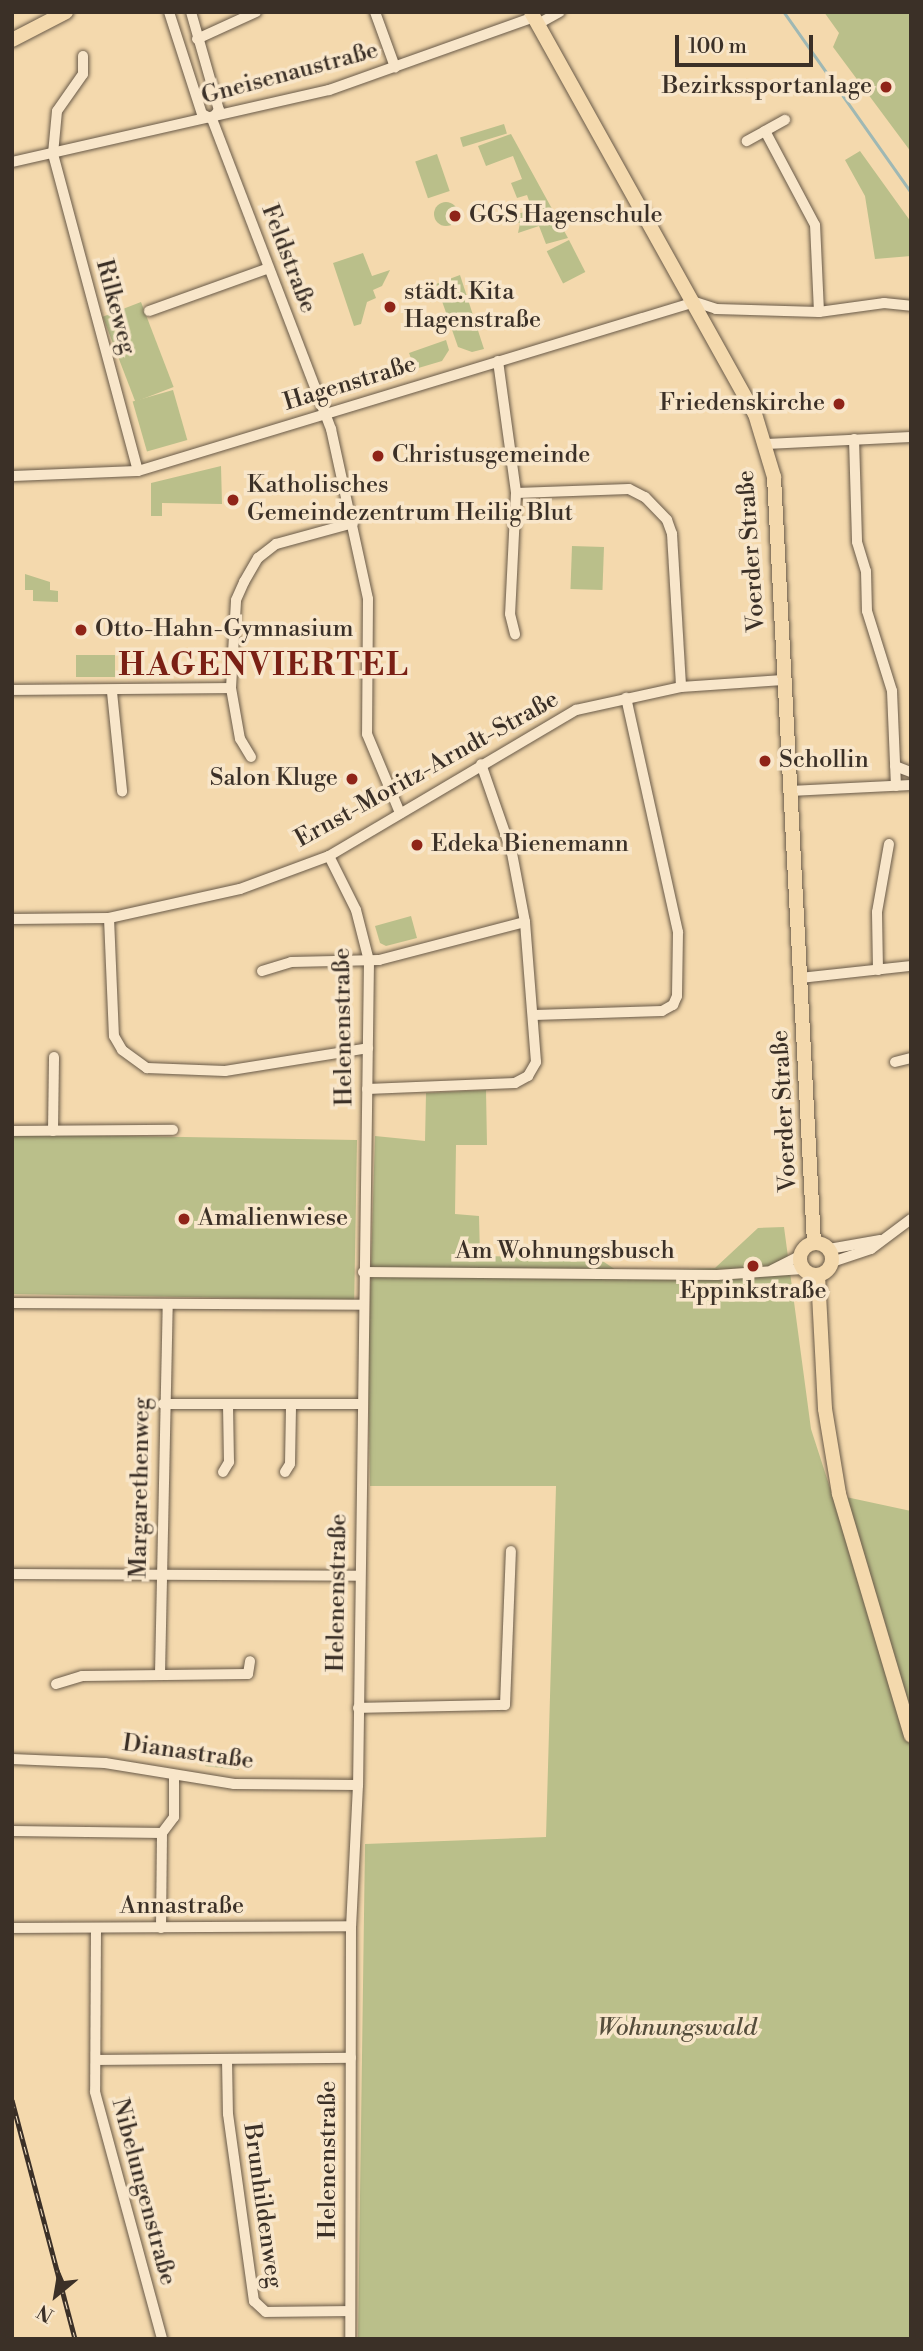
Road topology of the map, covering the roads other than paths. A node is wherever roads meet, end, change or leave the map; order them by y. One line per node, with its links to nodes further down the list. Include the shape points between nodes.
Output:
1 (66, 12): 9 (main road)
2 (169, 12): 12 (street, Feldstraße, via 202,114)
3 (191, 12): 8 (street, Feldstraße)
4 (256, 12): 8 (street)
5 (375, 12): 11 (street)
6 (560, 12): 7 (street, Gneisenaustraße)
7 (534, 18): 11 (street, Gneisenaustraße); 19 (main road, Voerder Straße)
8 (197, 39): 12 (street, Feldstraße, via 219,110)
9 (12, 40)
10 (83, 56): 16 (street, via 83,74 57,111)
11 (395, 67): 12 (street, Gneisenaustraße, via 329,90)
12 (212, 119): 16 (street, Gneisenaustraße); 18 (street, Feldstraße)
13 (785, 120): 14 (street)
14 (765, 131): 15 (street); 22 (street, via 816,225)
15 (747, 142)
16 (53, 154): 17 (street, Gneisenaustraße); 28 (street, Rilkeweg)
17 (12, 162)
18 (269, 268): 21 (street); 24 (street, Feldstraße)
19 (695, 302): 22 (street, via 729,310); 23 (street, Hagenstraße); 27 (main road, Voerder Straße)
20 (911, 306): 22 (street, via 884,303)
21 (149, 311)
22 (819, 312)
23 (498, 360): 24 (street, Hagenstraße); 30 (street)
24 (326, 414): 28 (street, Hagenstraße); 31 (street)
25 (911, 437): 26 (street)
26 (854, 439): 27 (street); 41 (street, via 857,542 866,571 867,611 891,691)
27 (766, 444): 33 (main road, Voerder Straße, via 774,477)
28 (138, 471): 29 (street, Hagenstraße)
29 (12, 476)
30 (516, 493): 32 (street, via 510,614); 34 (street, via 629,489 645,497 667,520 672,534)
31 (354, 523): 35 (street, via 276,544 258,558 236,600); 47 (street, via 368,599 367,734)
32 (515, 634)
33 (783, 680): 34 (street, Ernst-Moritz-Arndt-Straße); 46 (main road, Voerder Straße)
34 (681, 687): 38 (street, Ernst-Moritz-Arndt-Straße)
35 (231, 688): 37 (street); 39 (street, via 240,739)
36 (12, 690): 37 (street)
37 (112, 692): 45 (street)
38 (626, 698): 40 (street, Ernst-Moritz-Arndt-Straße, via 576,710); 58 (street, via 678,932 677,996 673,1005 662,1011)
39 (251, 757)
40 (481, 764): 47 (street, Ernst-Moritz-Arndt-Straße); 52 (street, via 512,853)
41 (895, 766): 42 (street); 44 (street)
42 (911, 772)
43 (911, 785): 44 (street)
44 (896, 786): 46 (street)
45 (122, 791)
46 (790, 791): 57 (main road, Voerder Straße)
47 (400, 813): 49 (street, Ernst-Moritz-Arndt-Straße)
48 (889, 844): 55 (street, via 877,912)
49 (329, 856): 50 (street, Ernst-Moritz-Arndt-Straße, via 205,899); 53 (street, Helenenstraße, via 356,910)
50 (109, 918): 51 (street, Ernst-Moritz-Arndt-Straße); 59 (street, via 114,1036 122,1050 147,1068 225,1071)
51 (12, 919)
52 (525, 922): 53 (street); 58 (street)
53 (369, 961): 56 (street, via 292,962); 59 (street, Helenenstraße)
54 (911, 966): 55 (street)
55 (878, 970): 57 (street)
56 (262, 971)
57 (800, 978): 68 (main road, Voerder Straße)
58 (534, 1015): 63 (street, via 536,1062 528,1076 515,1083)
59 (368, 1048): 63 (street, Helenenstraße)
60 (54, 1057): 66 (street)
61 (911, 1058): 62 (street)
62 (895, 1062)
63 (367, 1089): 71 (street, Helenenstraße)
64 (173, 1130): 66 (street)
65 (12, 1131): 66 (street)
66 (53, 1131)
67 (911, 1219): 69 (street, via 871,1250)
68 (814, 1242): 69 (main road); 70 (main road)
69 (831, 1256): 72 (main road)
70 (801, 1262): 71 (street, Am Wohnungsbusch, via 766,1273); 72 (main road)
71 (363, 1272): 75 (street, Helenenstraße)
72 (818, 1275): 90 (main road, via 825,1409 839,1494)
73 (12, 1303): 74 (street)
74 (168, 1304): 75 (street); 76 (street, Margarethenweg)
75 (362, 1305): 79 (street, Helenenstraße)
76 (163, 1404): 77 (street); 84 (street, Margarethenweg)
77 (228, 1404): 78 (street); 80 (street, via 229,1462)
78 (291, 1404): 79 (street); 81 (street, via 290,1464)
79 (361, 1404): 85 (street, Helenenstraße)
80 (223, 1472)
81 (285, 1472)
82 (511, 1550): 89 (street, via 505,1705)
83 (12, 1574): 84 (street)
84 (159, 1575): 85 (street); 87 (street, Margarethenweg)
85 (359, 1576): 89 (street, Helenenstraße)
86 (250, 1661): 87 (street, via 248,1674)
87 (160, 1674): 88 (street, via 82,1675)
88 (56, 1684)
89 (358, 1709): 93 (street, Helenenstraße)
90 (911, 1735)
91 (12, 1759): 92 (street, Dianastraße, via 105,1763)
92 (174, 1775): 93 (street, Dianastraße, via 234,1784); 95 (street, via 174,1817)
93 (358, 1785): 96 (street, Helenenstraße)
94 (12, 1831): 95 (street)
95 (162, 1833): 99 (street)
96 (351, 1926): 99 (street, Annastraße); 100 (street, Helenenstraße)
97 (12, 1928): 98 (street, Annastraße)
98 (96, 1928): 99 (street, Annastraße); 102 (street, Nibelungenstraße)
99 (161, 1928)
100 (351, 2058): 101 (street); 103 (street, Helenenstraße)
101 (227, 2059): 102 (street); 103 (street, Brunhildenweg, via 228,2114 254,2301 266,2312)
102 (97, 2060): 104 (street, Nibelungenstraße, via 95,2092 101,2126)
103 (349, 2311): 105 (street, Helenenstraße)
104 (162, 2339)
105 (349, 2339)

